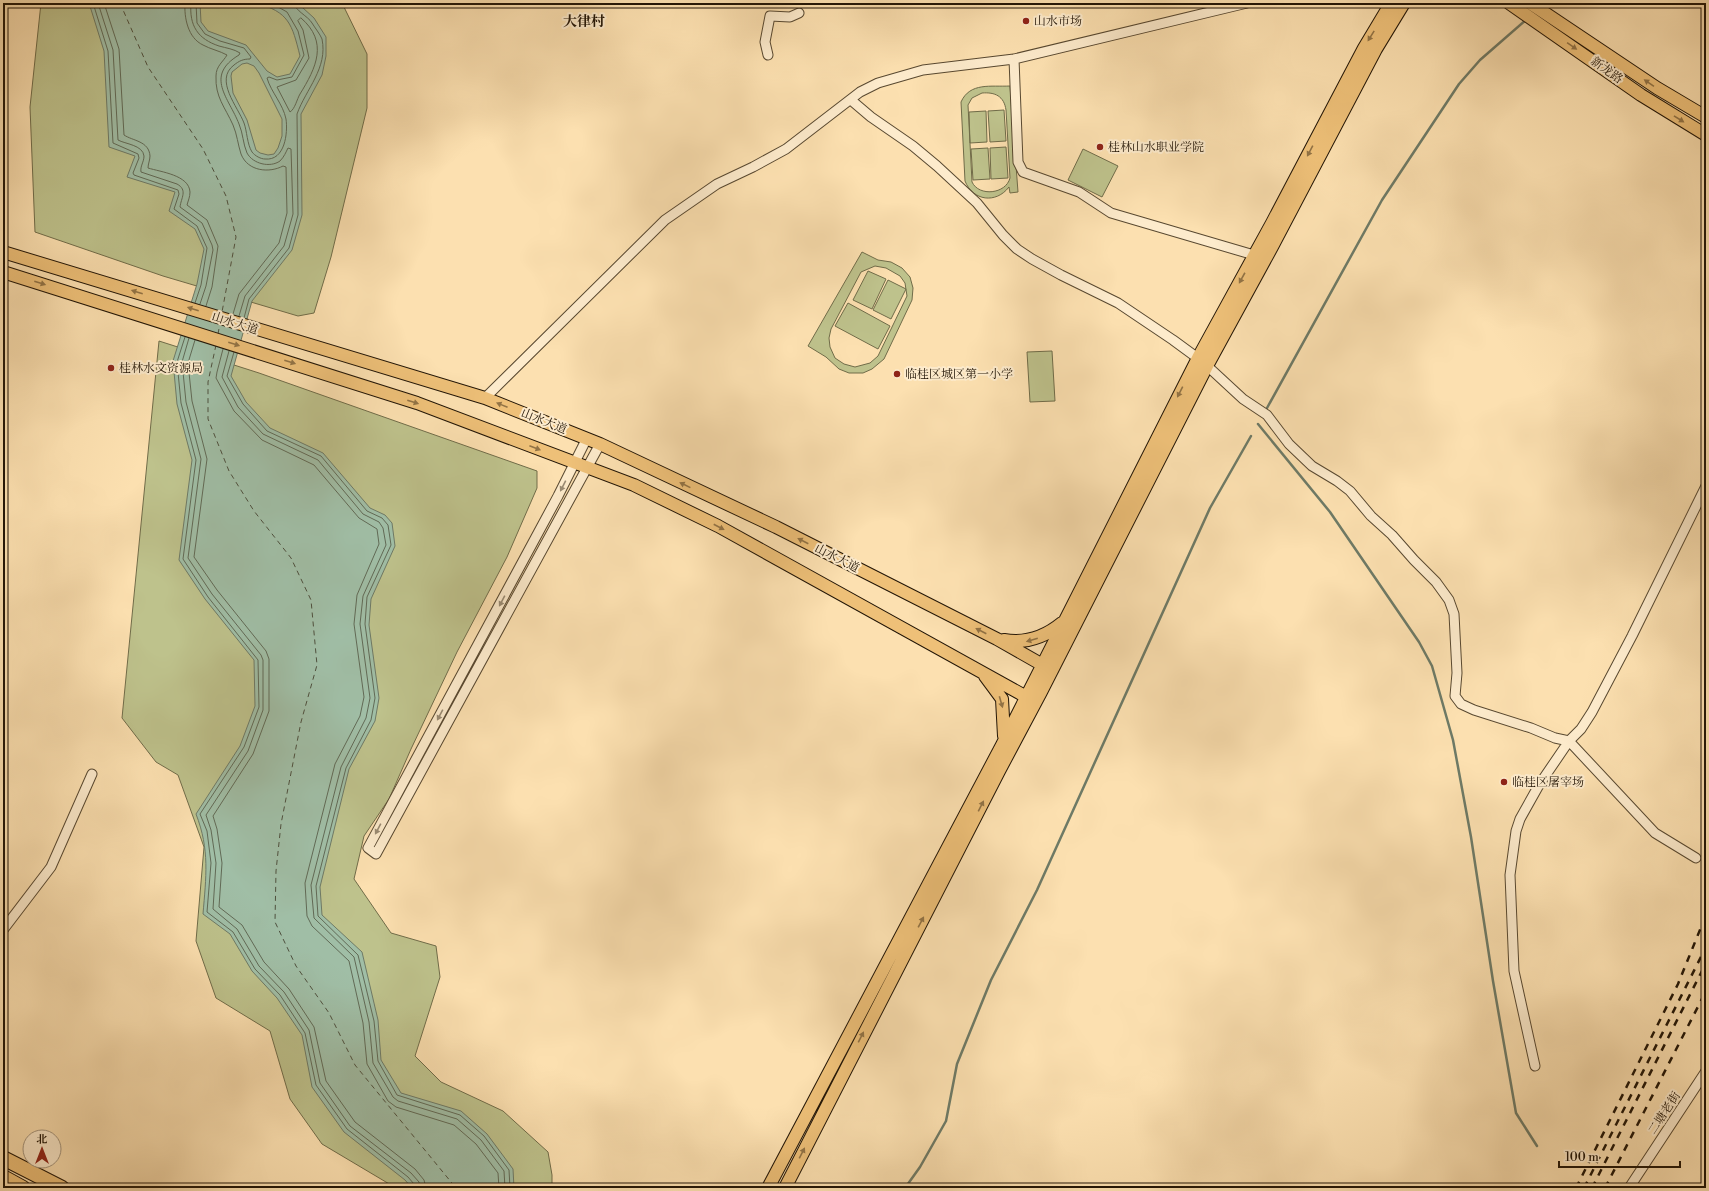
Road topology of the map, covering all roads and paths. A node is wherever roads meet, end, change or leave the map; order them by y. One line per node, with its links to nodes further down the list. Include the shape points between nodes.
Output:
1 (1247, 3): 9 (street)
2 (1391, 3): 14 (main road, one-way to 14, via 1364,48)
3 (1404, 3): 17 (main road, via 1376,48)
4 (1508, 3): 7 (main road, 新龙路)
5 (1530, 3): 7 (main road, 新龙路)
6 (798, 13): 8 (street, via 790,17 770,16 765,42)
7 (1544, 19): 11 (main road, 新龙路, one-way to 7); 12 (main road, 新龙路, one-way to 12, via 1641,95)
8 (768, 55)
9 (1014, 59): 10 (street, via 923,70 878,83); 14 (street, via 1018,162 1023,172 1079,192 1111,213)
10 (851, 100): 16 (street, via 937,166 1022,252 1129,309); 18 (street, via 786,149 717,184 665,220)
11 (1706, 117)
12 (1706, 135)
13 (3, 252): 18 (main road, 山水大道, one-way to 13)
14 (1254, 255): 16 (main road, one-way to 16)
15 (3, 272): 21 (main road, 山水大道, one-way to 21, via 418,403)
16 (1198, 358): 17 (street); 24 (main road, one-way to 24)
17 (1207, 366): 26 (main road); 30 (street, via 1242,398 1269,417 1285,439 1312,466 1350,491 1444,591 1454,614 1457,673 1455,696 1461,704)
18 (485, 398): 19 (main road, 山水大道, one-way to 18)
19 (587, 438): 20 (main road, 山水大道); 21 (street)
20 (600, 444): 22 (street); 25 (main road, 山水大道, one-way to 20, via 776,527)
21 (575, 463): 22 (main road, 山水大道); 22 (street, one-way to 22, via 368,848 376,854)
22 (587, 467): 27 (main road, 山水大道, one-way to 27, via 634,485 718,526)
23 (1706, 486): 30 (street, via 1592,712)
24 (1063, 622): 25 (main road, one-way to 25, via 1053,631 1027,642); 26 (main road)
25 (997, 639): 26 (main road, 山水大道)
26 (1047, 667): 28 (main road)
27 (980, 671): 28 (main road, 山水大道); 29 (main road, one-way to 29, via 1002,699)
28 (1031, 699): 29 (main road); 41 (main road, one-way to 28)
29 (1004, 740): 40 (main road)
30 (1569, 741): 32 (street, via 1655,833); 34 (street, via 1520,819 1510,875 1514,971)
31 (92, 774): 33 (street, via 51,867)
32 (1696, 858)
33 (3, 930)
34 (1535, 1066)
35 (1706, 1072): 42 (street, 二塘老街)
36 (3, 1158): 39 (highway)
37 (3, 1178): 38 (highway)
38 (22, 1188)
39 (62, 1188)
40 (768, 1188)
41 (785, 1188)
42 (1629, 1188)

